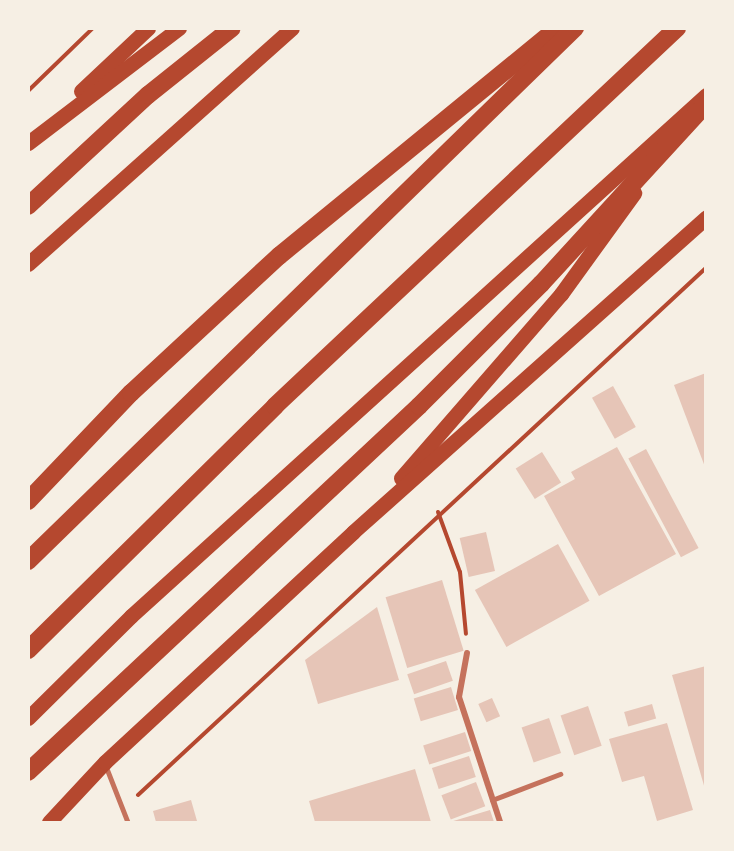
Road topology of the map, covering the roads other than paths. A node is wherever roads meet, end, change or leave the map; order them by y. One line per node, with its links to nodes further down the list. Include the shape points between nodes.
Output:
1 (148, 28): 9 (main road)
2 (179, 28): 9 (main road)
3 (232, 28): 10 (highway, via 148,95)
4 (292, 28): 12 (main road)
5 (558, 28): 13 (highway, via 279,256 130,393)
6 (575, 28): 15 (highway)
7 (677, 28): 16 (highway, via 275,406)
8 (703, 100): 14 (main road, via 561,294); 18 (main road, via 131,616); 20 (highway, via 541,284 419,406)
9 (28, 142)
10 (28, 206)
11 (705, 217): 14 (main road)
12 (28, 264)
13 (28, 501)
14 (353, 532): 19 (main road)
15 (28, 561)
16 (28, 650)
17 (467, 653): 22 (street, via 459,697)
18 (28, 718)
19 (105, 762): 23 (main road); 24 (lane)
20 (28, 772)
21 (560, 774): 22 (lane)
22 (492, 800): 25 (street)
23 (49, 822)
24 (128, 822)
25 (500, 822)

